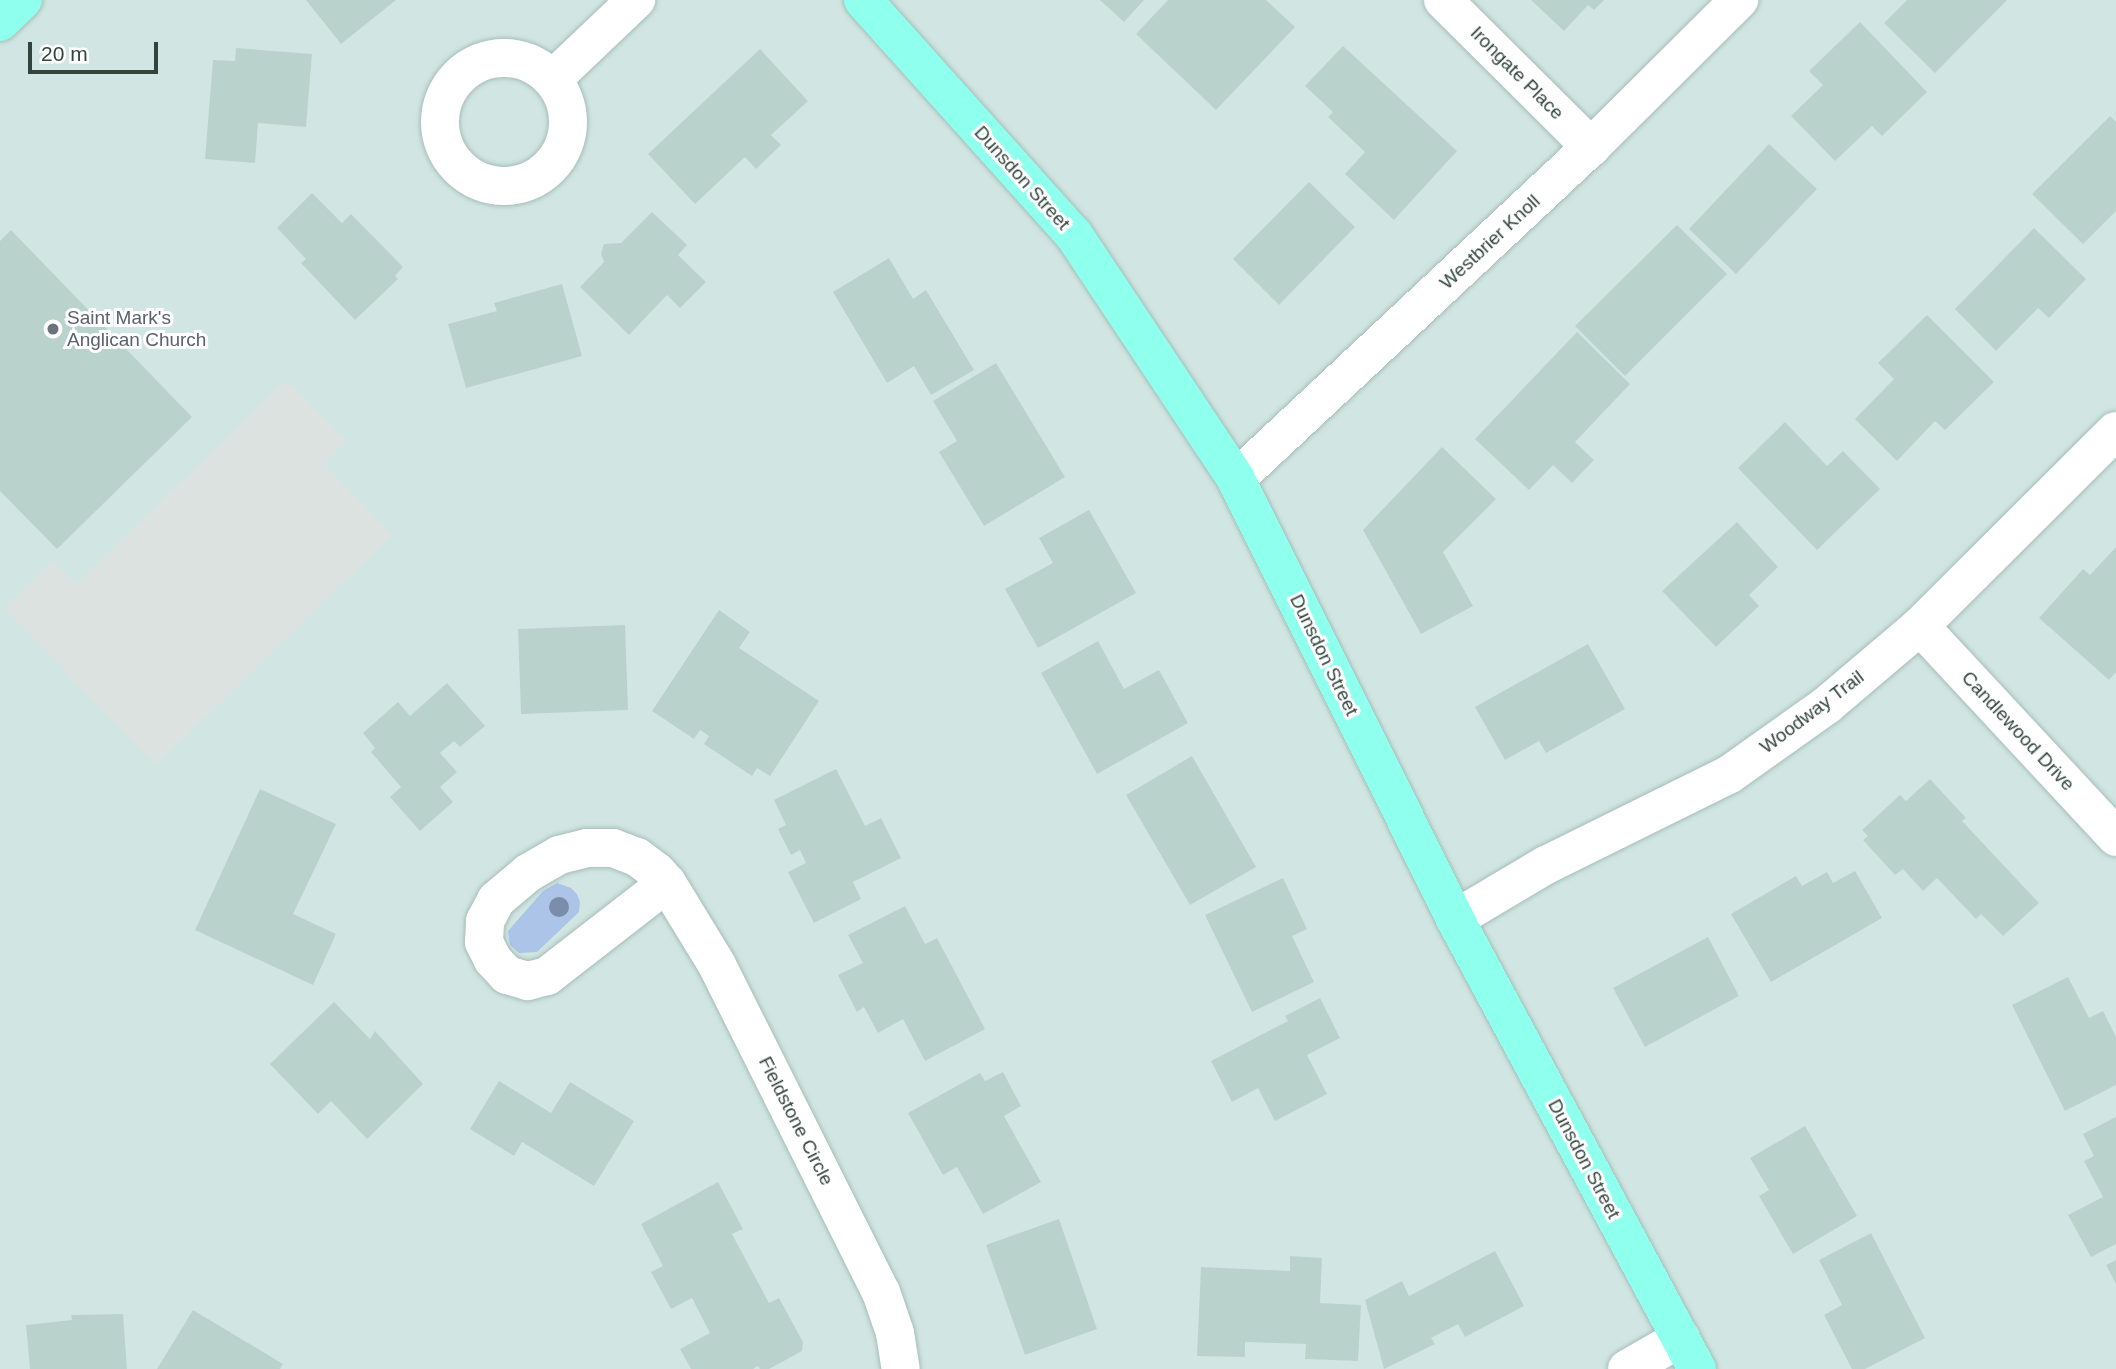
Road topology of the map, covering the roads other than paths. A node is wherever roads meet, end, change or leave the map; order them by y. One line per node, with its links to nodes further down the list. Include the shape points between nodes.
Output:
1 (23, 0): 6 (main road)
2 (636, 0): 7 (street)
3 (863, 0): 10 (main road, Dunsdon Street, via 1074,235)
4 (1443, 0): 8 (street, Irongate Place)
5 (1739, 0): 8 (street, Westbrier Knoll)
6 (0, 22)
7 (553, 79)
8 (1591, 147): 10 (street, Westbrier Knoll)
9 (2116, 430): 11 (street, Woodway Trail)
10 (1237, 478): 14 (main road, Dunsdon Street)
11 (1920, 625): 12 (street, Candlewood Drive); 14 (street, Woodway Trail, via 1827,705 1730,774 1546,865)
12 (2116, 837)
13 (667, 883): 16 (street, Fieldstone Circle, via 717,965 881,1292)
14 (1455, 919): 15 (main road, Dunsdon Street)
15 (1689, 1353): 17 (street)
16 (901, 1369)
17 (1628, 1369)

